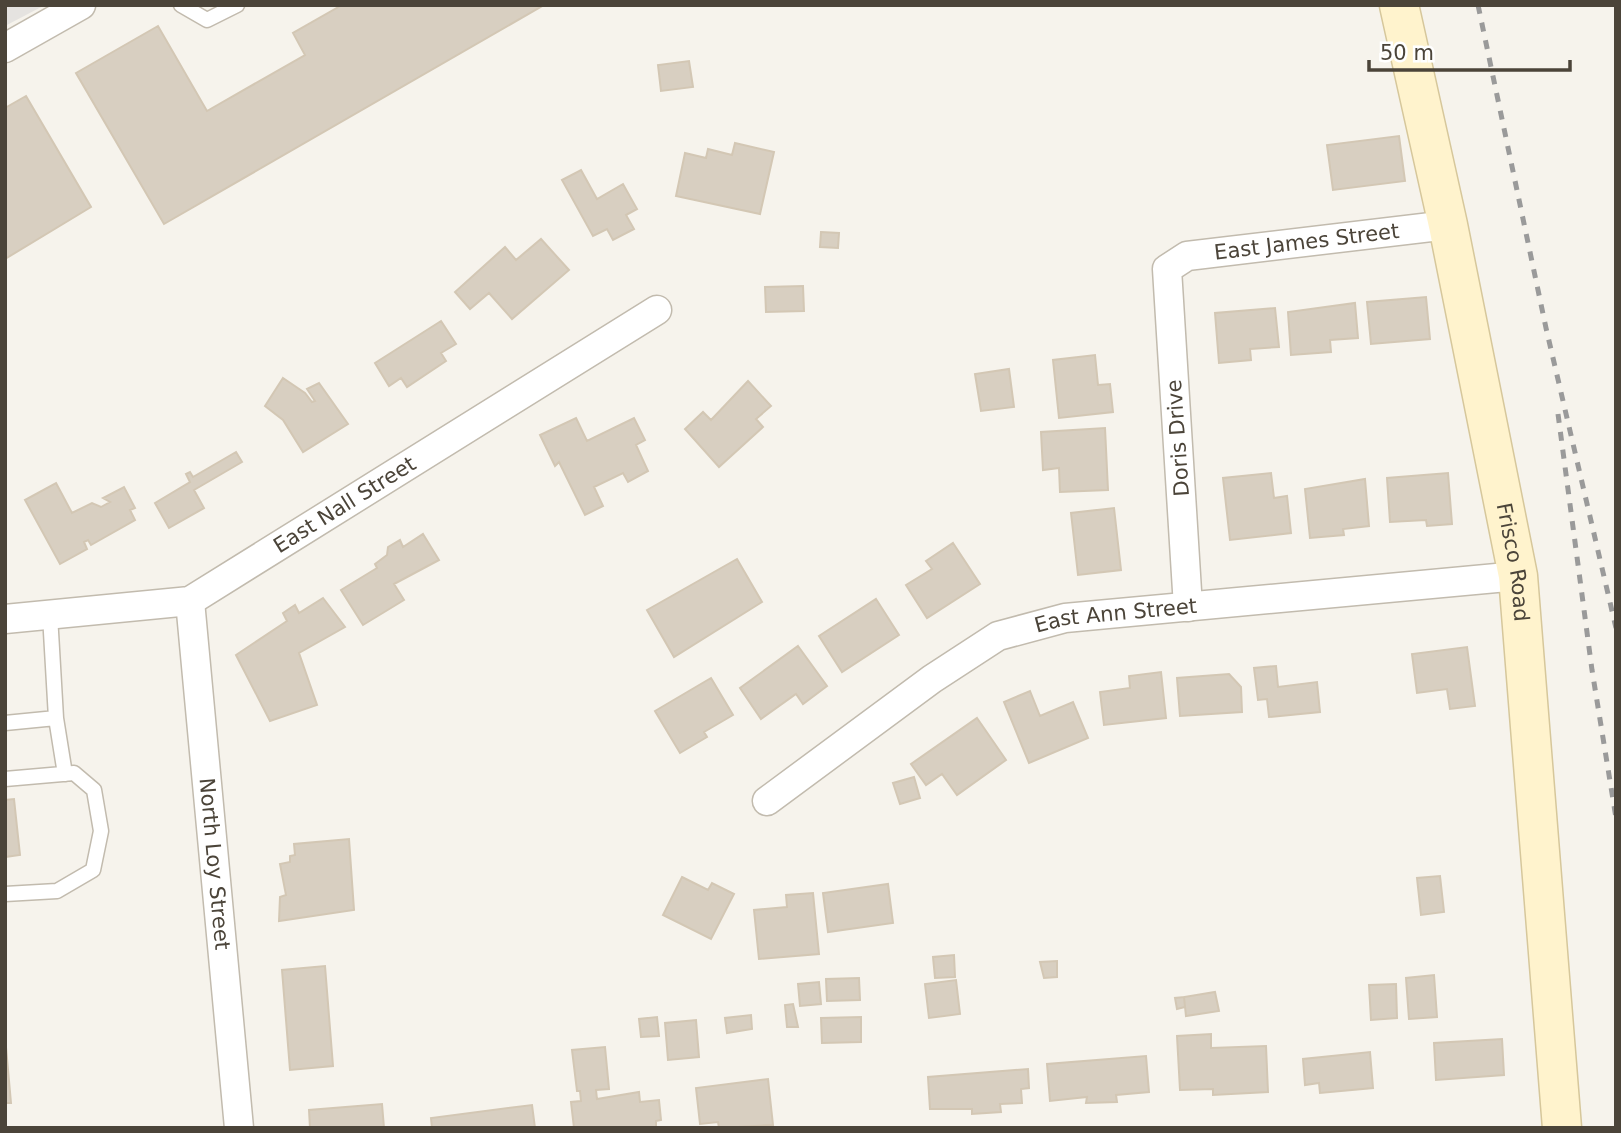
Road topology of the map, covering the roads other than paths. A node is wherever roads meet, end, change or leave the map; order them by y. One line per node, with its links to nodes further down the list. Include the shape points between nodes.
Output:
1 (81, 5): 5 (street)
2 (181, 5): 3 (lane, via 207,19)
3 (237, 5)
4 (1399, 5): 7 (street, Frisco Road)
5 (49, 13): 6 (street)
6 (5, 48)
7 (1448, 225): 8 (street, East James Street, via 1188,256); 10 (street, Frisco Road)
8 (1167, 269): 12 (street, Doris Drive)
9 (657, 310): 11 (street, East Nall Street)
10 (1518, 576): 12 (street, East Ann Street); 22 (street, Frisco Road)
11 (190, 601): 13 (street, East Nall Street); 21 (street, North Loy Street)
12 (1188, 607): 19 (street, East Ann Street, via 1065,618 998,636)
13 (50, 615): 14 (street, East Nall Street); 15 (lane)
14 (5, 619)
15 (56, 718): 16 (lane); 17 (lane)
16 (5, 723)
17 (65, 774): 18 (lane); 20 (lane, via 74,774 93,790 101,831 93,870 57,891)
18 (5, 779)
19 (767, 801)
20 (5, 894)
21 (239, 1128)
22 (1562, 1128)

